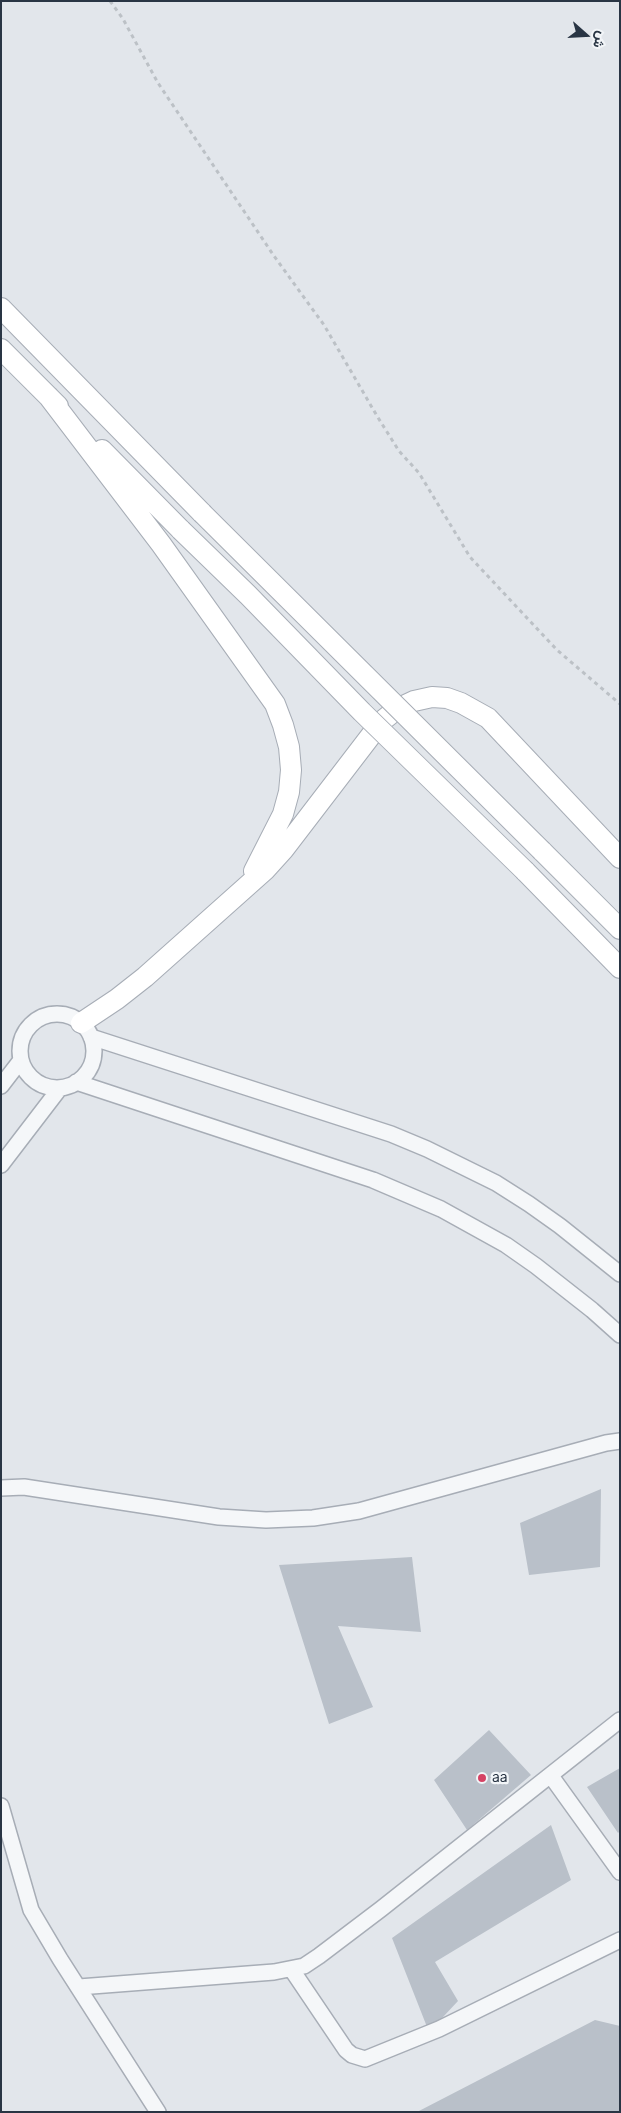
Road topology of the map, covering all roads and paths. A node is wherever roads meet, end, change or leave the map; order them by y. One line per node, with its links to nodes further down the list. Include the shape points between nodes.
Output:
1 (110, 1): 5 (path, via 158,83 324,325 399,451 419,473 470,557 557,650)
2 (1, 308): 8 (main road, bridge, via 202,513)
3 (1, 349): 4 (main road)
4 (49, 397): 7 (main road, via 263,685 284,725 290,770 283,814); 9 (main road, bridge)
5 (620, 704)
6 (620, 858): 7 (main road, via 488,718 461,702 432,697 405,705 382,721 284,849)
7 (244, 890): 10 (main road)
8 (620, 928)
9 (620, 968)
10 (86, 1030): 11 (street, via 69,1016 56,1014 44,1017 24,1034 20,1046); 12 (street, via 94,1050 92,1062 86,1074); 16 (street, via 392,1134 427,1149 496,1183 560,1226)
11 (21, 1060): 13 (street); 14 (street, via 31,1078 40,1084)
12 (76, 1082): 14 (street); 17 (street, via 373,1180 441,1209 498,1240 536,1266)
13 (1, 1086)
14 (60, 1088): 15 (street)
15 (1, 1165)
16 (620, 1274)
17 (620, 1336)
18 (620, 1432): 19 (street)
19 (613, 1442): 21 (street, via 359,1511 312,1518 219,1517)
20 (1, 1478): 21 (street)
21 (24, 1487): 22 (street)
22 (1, 1488)
23 (620, 1720): 24 (street)
24 (551, 1776): 26 (street); 28 (street, via 320,1956)
25 (1, 1806): 29 (street, via 31,1910)
26 (620, 1872)
27 (620, 1940): 28 (street, via 439,2029 365,2058 352,2056 346,2050)
28 (292, 1970): 29 (street)
29 (79, 1987): 30 (street)
30 (158, 2112)

